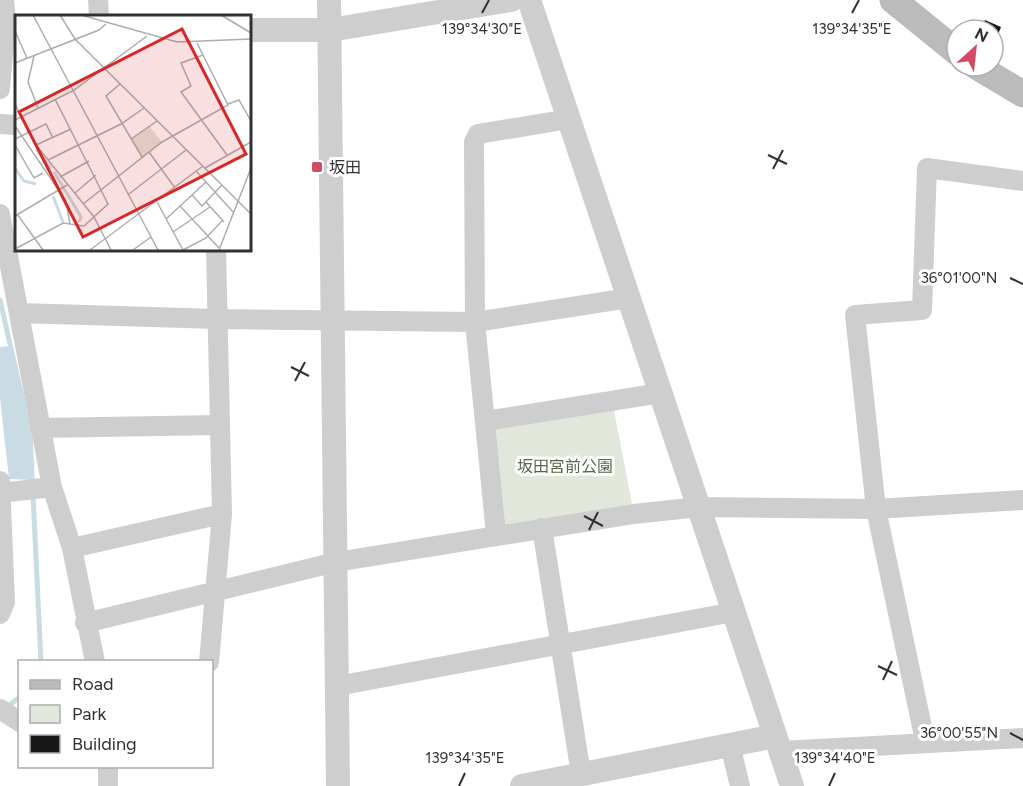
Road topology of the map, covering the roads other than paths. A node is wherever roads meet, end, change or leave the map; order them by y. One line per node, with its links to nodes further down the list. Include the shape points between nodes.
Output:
1 (2, 0): 8 (street)
2 (98, 0): 7 (street)
3 (329, 0): 10 (street)
4 (510, 0): 10 (street)
5 (530, 0): 15 (street)
6 (893, 0): 11 (main road)
7 (99, 15)
8 (7, 29): 13 (street)
9 (250, 30): 10 (street)
10 (330, 30): 24 (street)
11 (945, 42)
12 (996, 78): 14 (main road)
13 (0, 89)
14 (1023, 94)
15 (569, 119): 21 (street); 25 (street, via 478,134 474,142)
16 (0, 124): 17 (street)
17 (15, 125)
18 (1023, 181): 34 (street, via 927,168 922,310 855,315)
19 (0, 213): 22 (street)
20 (216, 250): 23 (street)
21 (629, 298): 25 (street); 26 (street)
22 (19, 313): 23 (street); 29 (street)
23 (218, 319): 24 (street); 28 (street)
24 (333, 319): 25 (street); 39 (street)
25 (475, 322): 27 (street)
26 (660, 393): 27 (street); 33 (street)
27 (485, 421): 37 (street)
28 (220, 424): 29 (street); 35 (street)
29 (40, 428): 30 (street)
30 (52, 487): 31 (street); 38 (street)
31 (0, 489): 42 (street, via 5,602)
32 (1023, 500): 34 (street)
33 (699, 507): 34 (street); 36 (street); 41 (street)
34 (876, 509): 51 (street)
35 (222, 513): 38 (street); 40 (street)
36 (542, 528): 37 (street); 44 (street)
37 (495, 534): 39 (street)
38 (72, 548): 43 (street)
39 (336, 562): 40 (street); 47 (street)
40 (216, 592): 43 (street); 46 (street)
41 (734, 612): 44 (street); 52 (street)
42 (0, 614)
43 (85, 622): 45 (street)
44 (560, 644): 47 (street); 55 (street)
45 (94, 660)
46 (209, 660)
47 (337, 686): 57 (street)
48 (0, 709): 49 (street)
49 (18, 721)
50 (1023, 738): 51 (street)
51 (925, 741): 52 (street)
52 (778, 743): 53 (street); 60 (street)
53 (730, 745): 55 (street); 59 (street)
54 (108, 768): 56 (street)
55 (581, 774): 58 (street)
56 (108, 786)
57 (338, 786)
58 (522, 786)
59 (740, 786)
60 (792, 786)

